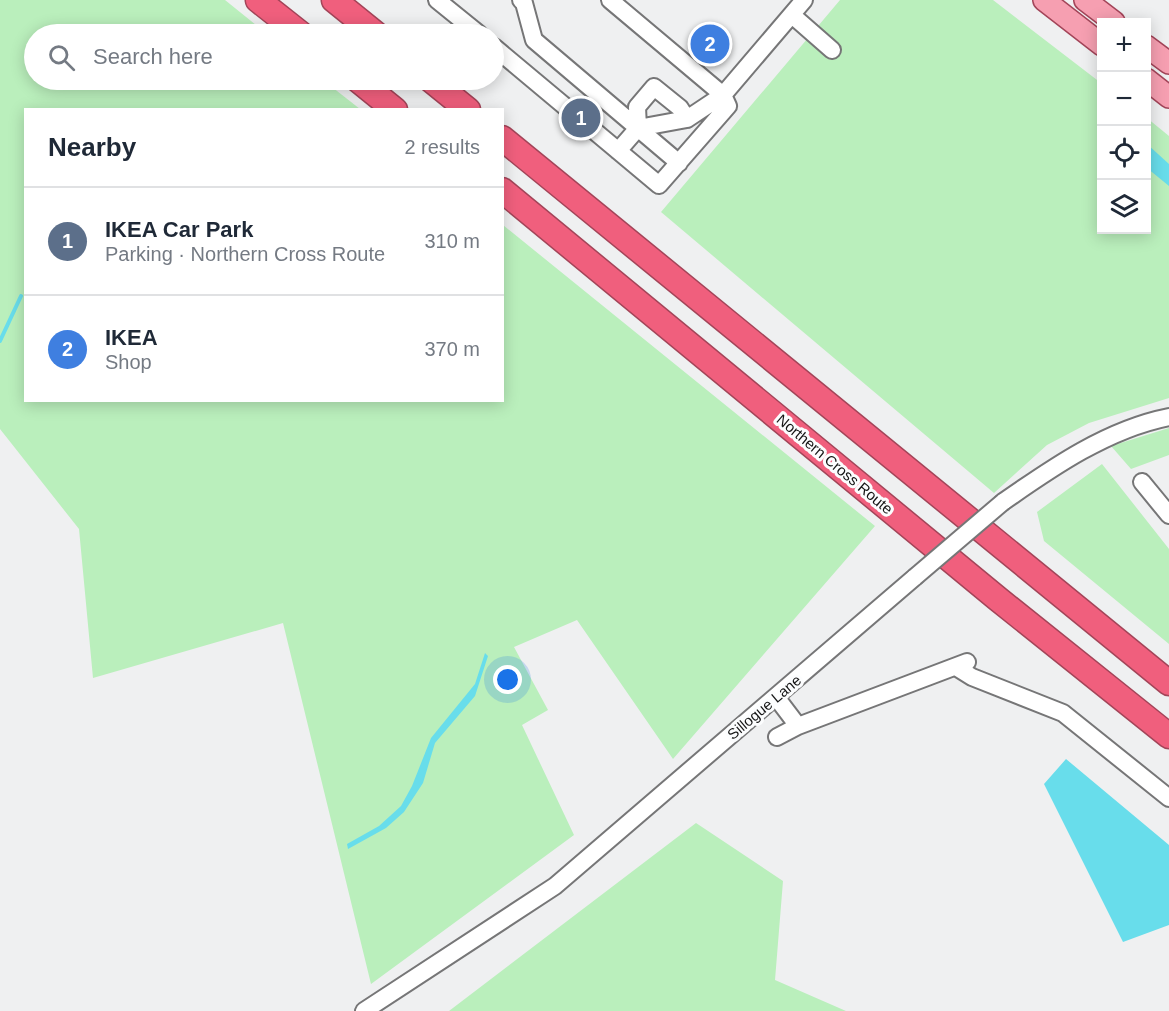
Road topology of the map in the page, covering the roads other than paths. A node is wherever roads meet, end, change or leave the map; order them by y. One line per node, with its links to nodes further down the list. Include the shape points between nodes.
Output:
1 (258, 0): 12 (highway)
2 (275, 0): 13 (highway)
3 (334, 0): 14 (highway)
4 (437, 0): 15 (street)
5 (520, 0): 31 (street, via 525,3 534,40)
6 (610, 0): 25 (street)
7 (804, 0): 10 (street)
8 (1044, 0): 16 (main road)
9 (1084, 0): 11 (main road)
10 (792, 15): 17 (street); 25 (street)
11 (1109, 18)
12 (288, 24)
13 (305, 24)
14 (364, 24)
15 (466, 24)
16 (1097, 42)
17 (832, 50)
18 (1151, 50): 20 (main road)
19 (504, 55): 33 (street)
20 (1169, 63)
21 (1151, 83): 26 (main road)
22 (370, 90): 27 (highway)
23 (383, 90): 28 (highway)
24 (443, 90): 29 (highway)
25 (723, 95): 30 (street); 34 (street, via 728,106)
26 (1169, 96)
27 (393, 108)
28 (404, 108)
29 (466, 108)
30 (687, 119): 31 (street); 31 (street, via 680,108 654,87 638,107)
31 (638, 128): 33 (street); 34 (street)
32 (504, 140): 39 (highway)
33 (618, 151): 34 (street, via 659,185)
34 (679, 162)
35 (504, 192): 42 (highway, Northern Cross Route)
36 (1169, 417): 40 (street, Sillogue Lane, bridge, via 1107,439 1056,465 1003,502)
37 (1142, 482): 38 (street)
38 (1169, 515)
39 (1169, 683)
40 (776, 697): 41 (street); 45 (street, Sillogue Lane, via 555,886)
41 (798, 726): 43 (street); 44 (street, via 961,664 972,677 1063,713)
42 (1169, 736)
43 (777, 737)
44 (1169, 798)
45 (364, 1011)

